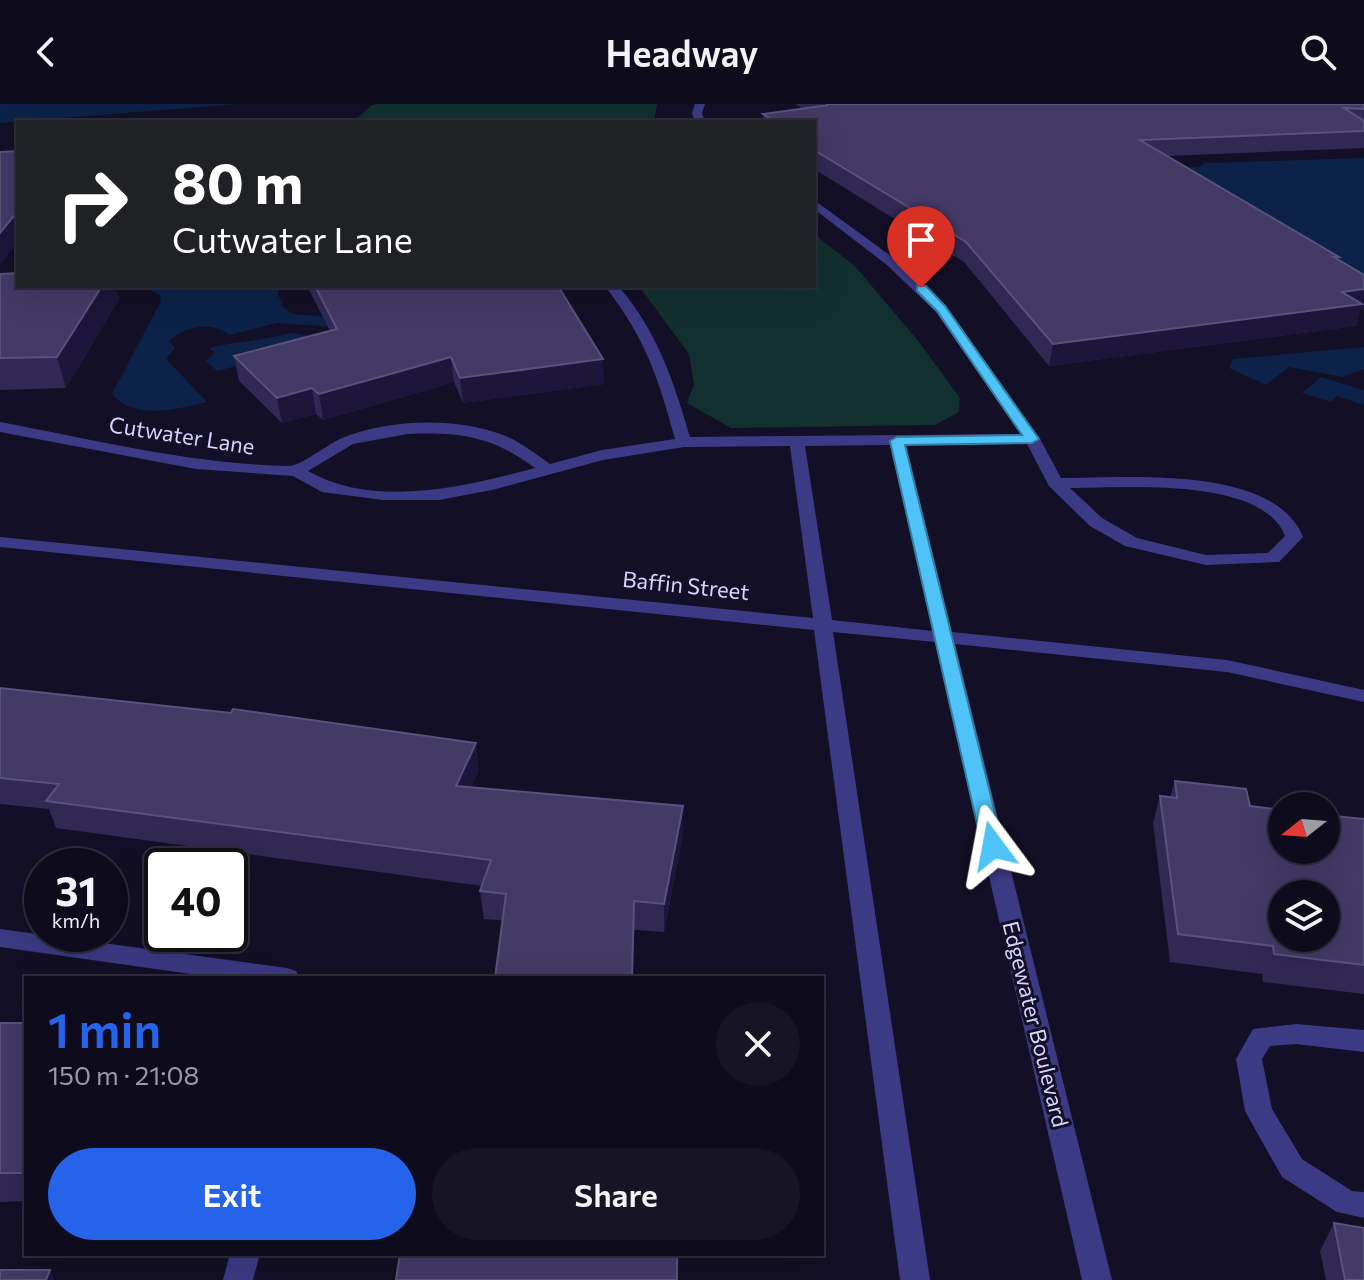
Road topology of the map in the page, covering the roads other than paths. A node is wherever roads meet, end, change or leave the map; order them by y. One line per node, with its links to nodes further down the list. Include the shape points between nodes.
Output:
1 (816, 205): 4 (street, via 941,309)
2 (613, 288): 7 (street, via 633,309 660,360)
3 (0, 427): 9 (street, Cutwater Lane, via 196,464)
4 (1032, 439): 6 (street, Cutwater Lane); 10 (street)
5 (797, 441): 6 (street, Cutwater Lane); 7 (street, Cutwater Lane); 12 (street)
6 (897, 441): 13 (street, Edgewater Boulevard)
7 (684, 442): 8 (street, Cutwater Lane)
8 (546, 469): 9 (street, Cutwater Lane, via 439,495 328,489); 9 (street, via 496,438 432,429 356,438)
9 (297, 471)
10 (1055, 483): 10 (street, via 1096,522 1131,542 1206,560 1273,558 1294,537 1287,521 1255,498 1208,486)
11 (0, 542): 12 (street, Baffin Street)
12 (824, 623): 13 (street, Baffin Street); 21 (street)
13 (941, 635): 14 (street, Baffin Street, via 1227,666); 22 (street, Edgewater Boulevard)
14 (1364, 696)
15 (0, 938): 16 (street)
16 (273, 976)
17 (1364, 1041): 18 (street, via 1262,1036 1249,1059 1259,1111 1292,1168 1347,1203)
18 (1364, 1205)
19 (244, 1256): 20 (street)
20 (238, 1280)
21 (915, 1280)
22 (1097, 1280)

